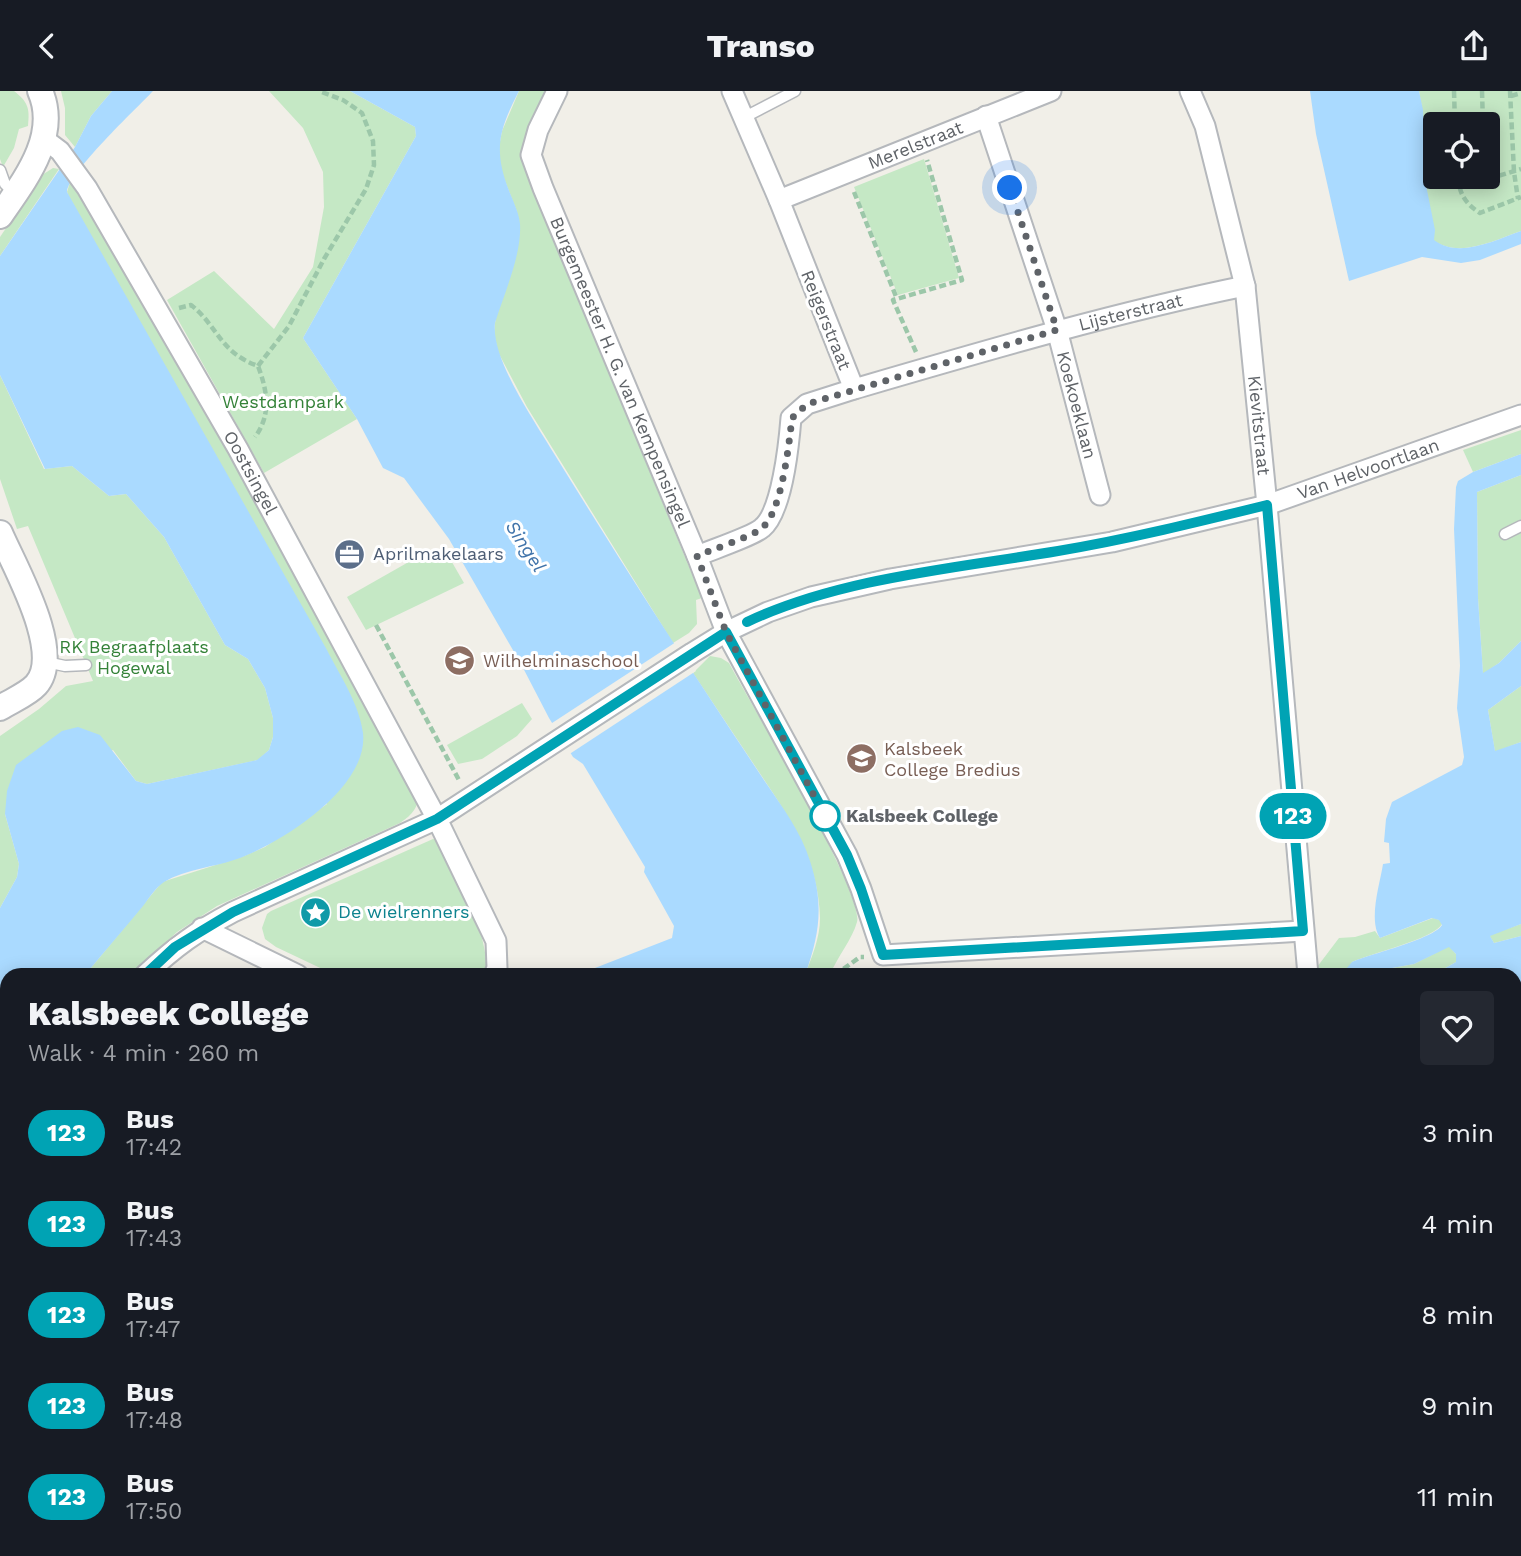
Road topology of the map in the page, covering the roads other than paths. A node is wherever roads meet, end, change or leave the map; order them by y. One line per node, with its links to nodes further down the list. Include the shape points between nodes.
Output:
1 (40, 91): 9 (street)
2 (557, 91): 23 (street, Burgemeester H. G. van Kempensingel, via 531,155)
3 (732, 91): 8 (street, Reigerstraat)
4 (795, 91): 8 (lane)
5 (1051, 91): 7 (street, Merelstraat)
6 (1190, 91): 14 (street, Kievitstraat, via 1205,126)
7 (986, 117): 12 (street, Merelstraat); 15 (street, Koekoeklaan)
8 (743, 118): 12 (street, Reigerstraat)
9 (52, 145): 11 (street); 28 (street, Oostsingel, via 79,176 238,449)
10 (0, 170): 11 (lane)
11 (15, 194): 13 (street)
12 (779, 200): 16 (street, Reigerstraat)
13 (0, 216)
14 (1245, 286): 15 (street, Lijsterstraat); 19 (street, Kievitstraat)
15 (1057, 330): 16 (street, Lijsterstraat); 18 (street, Koekoeklaan)
16 (854, 389): 23 (street, Reigerstraat, via 807,404 792,418 779,498 763,527)
17 (1521, 415): 19 (street, Van Helvoortlaan)
18 (1100, 495)
19 (1267, 505): 24 (street, Van Helvoortlaan, via 1112,542 840,589 768,612); 30 (street, Kievitstraat)
20 (1521, 526): 22 (lane)
21 (0, 533): 25 (street, via 42,630)
22 (1505, 534)
23 (697, 556): 24 (street, Burgemeester H. G. van Kempensingel)
24 (726, 632): 28 (street); 30 (street, Burgemeester H. G. van Kempensingel, via 847,855 883,955)
25 (46, 662): 26 (lane); 27 (street, via 37,684)
26 (86, 665)
27 (0, 708)
28 (437, 819): 29 (street); 33 (street, Oostsingel, via 496,941)
29 (202, 929): 31 (street); 32 (street)
30 (1303, 931): 34 (street, Kievitstraat)
31 (152, 968)
32 (283, 968)
33 (497, 968)
34 (1307, 968)

